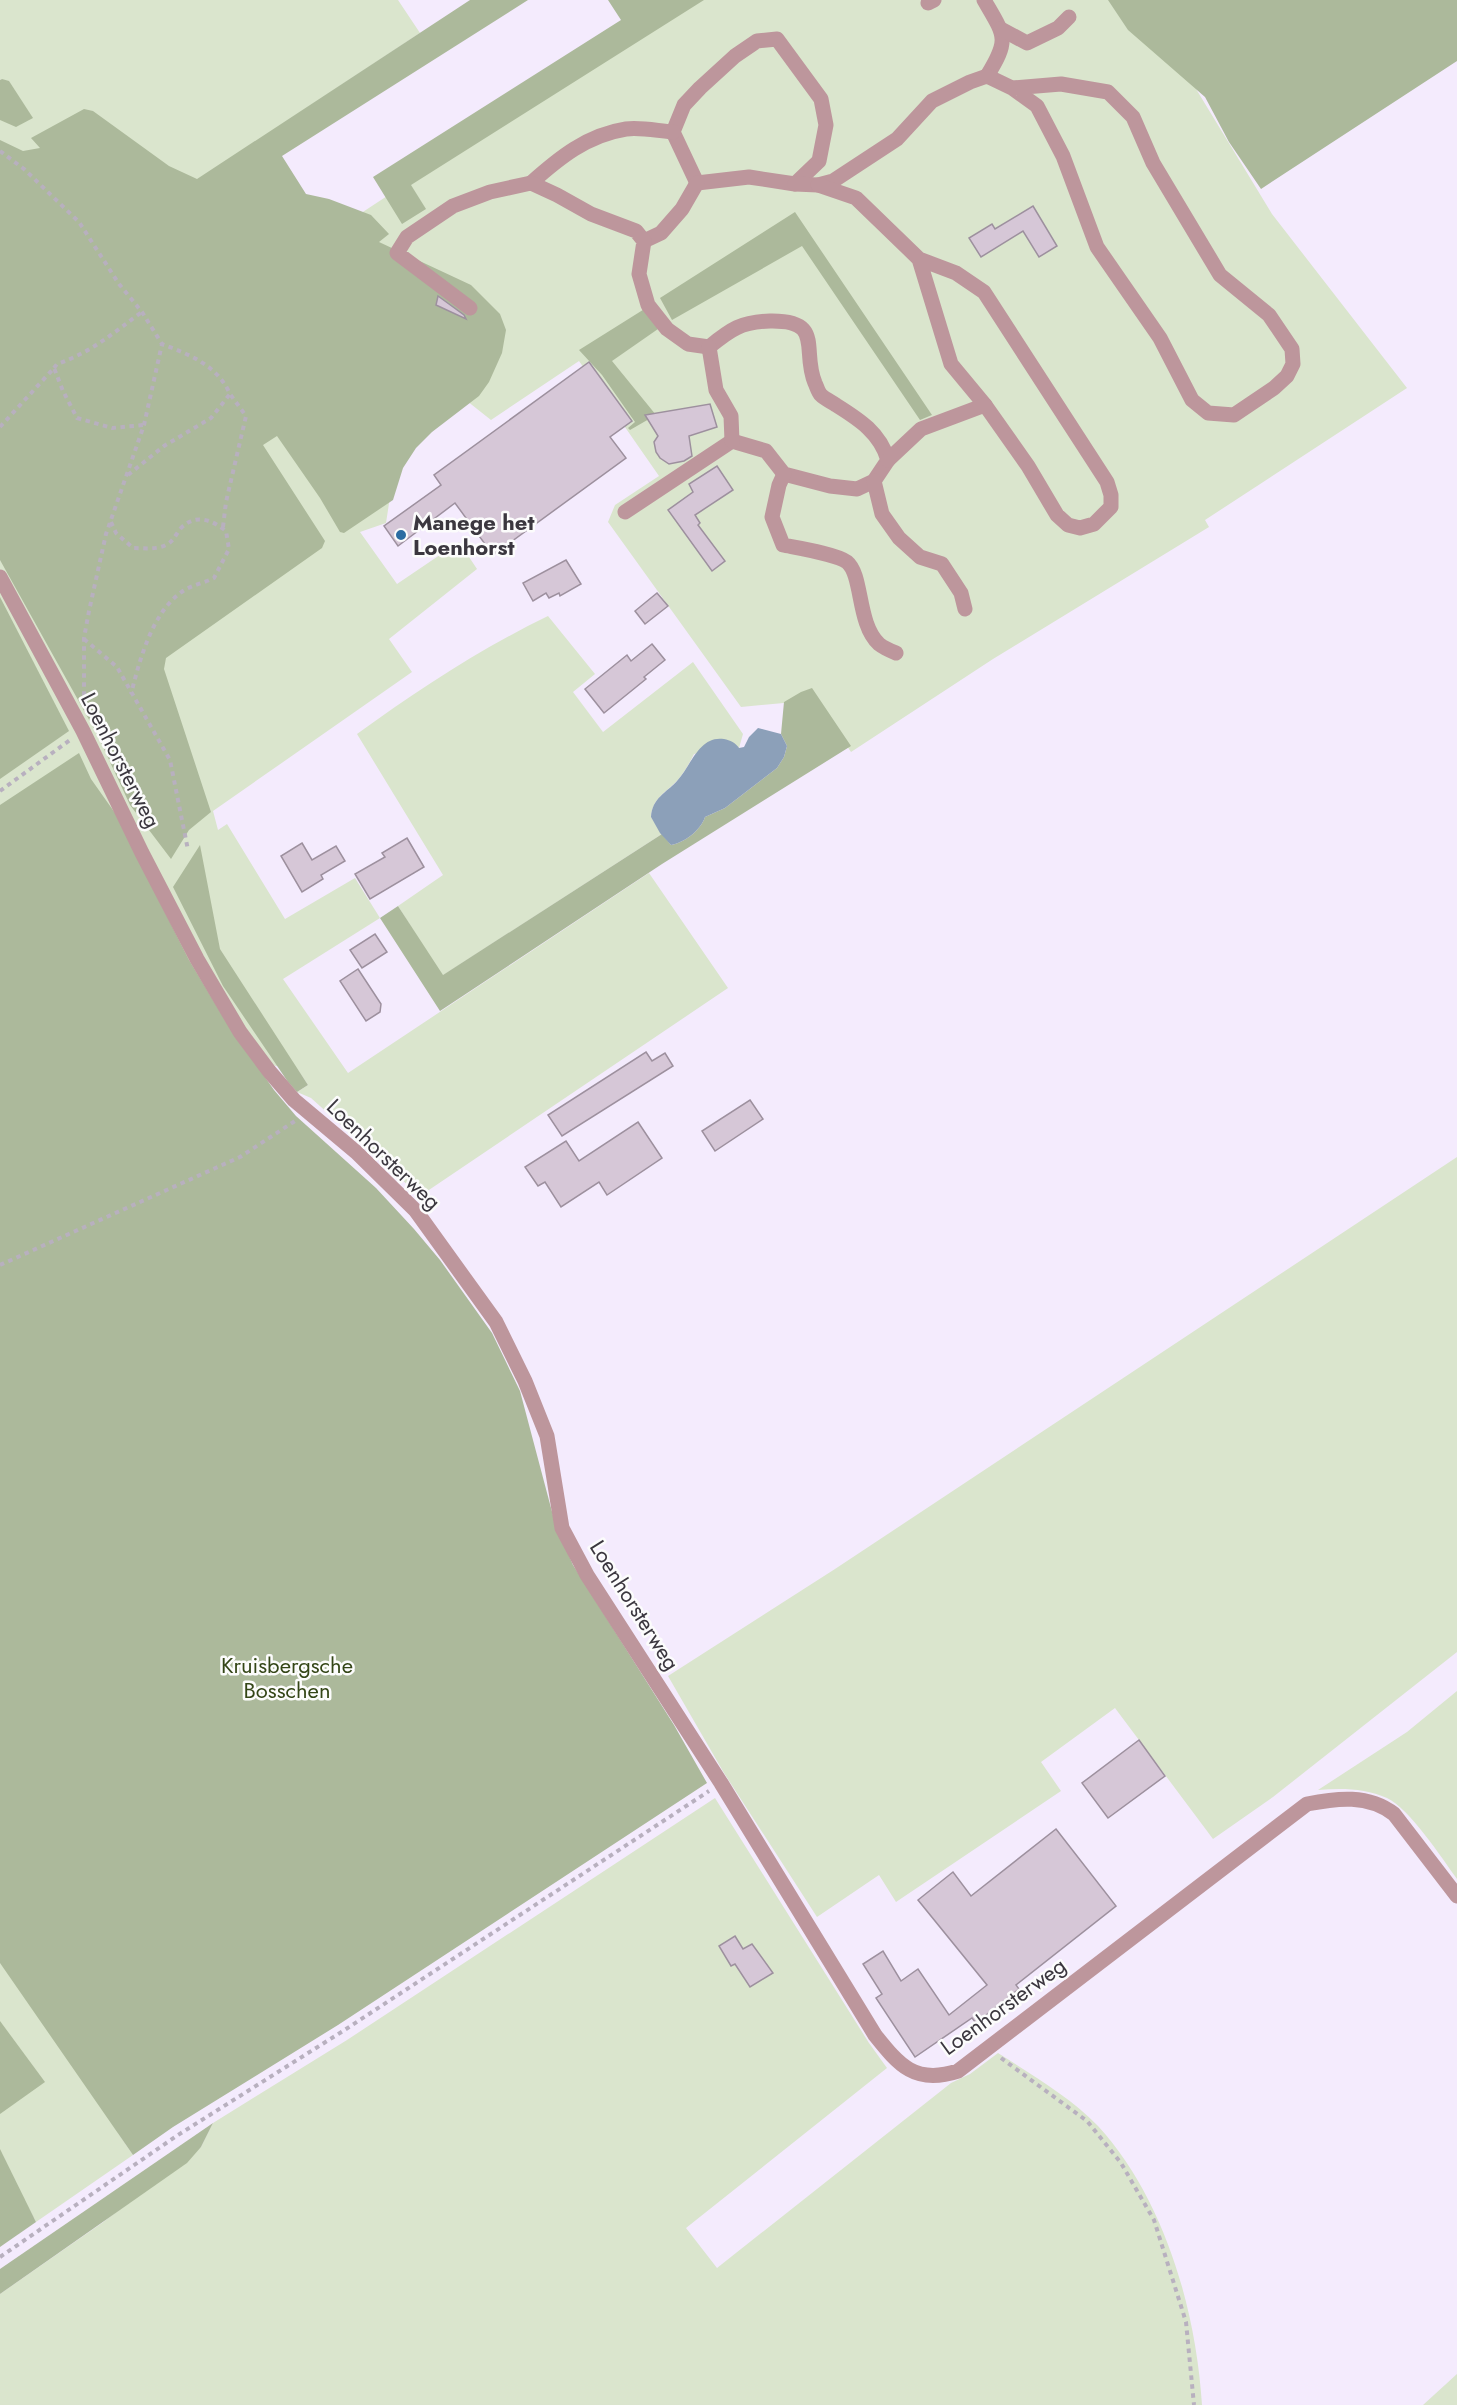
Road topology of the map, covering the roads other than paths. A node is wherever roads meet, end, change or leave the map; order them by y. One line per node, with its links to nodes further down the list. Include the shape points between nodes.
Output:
1 (984, 0): 3 (street)
2 (1070, 17): 3 (street, via 1028,44)
3 (1001, 29): 4 (street, via 1002,52)
4 (987, 76): 5 (street); 10 (street, via 932,101 897,139 833,181)
5 (1012, 88): 5 (street, via 1060,84 1108,92 1133,117 1153,163 1220,275 1269,315 1292,349 1293,364 1274,388 1234,415 1208,413 1192,400 1160,338 1097,247 1063,156 1037,106)
6 (673, 132): 7 (street, via 628,129 593,137 557,159); 8 (street); 9 (street, via 684,105 735,56 757,41 777,39 821,99 826,125 819,160)
7 (531, 183): 11 (street, via 591,214 636,231); 13 (street, via 453,206 407,237 397,254)
8 (697, 183): 9 (street, via 749,177); 11 (street, via 682,209 661,233)
9 (795, 184): 10 (street)
10 (818, 186): 12 (street, via 856,198)
11 (644, 241): 14 (street, via 639,274 648,305 667,329 688,344)
12 (919, 259): 15 (street, via 951,364); 15 (street, via 956,273 984,292 1107,482 1111,507 1094,524 1080,528 1068,525 1057,515)
13 (470, 308)
14 (709, 347): 16 (street, via 716,390 731,416); 17 (street, via 732,328 753,321 790,321 801,327 810,344 810,371 820,395 877,435)
15 (984, 405): 17 (street, via 921,429)
16 (732, 441): 18 (street, via 766,451); 20 (street)
17 (888, 460): 19 (street)
18 (784, 474): 19 (street, via 856,489); 23 (street, via 772,517 783,545 848,562 857,578 865,621 879,644)
19 (874, 481): 22 (street, via 882,514 893,530 920,557 942,564 962,592)
20 (625, 512)
21 (0, 577): 24 (street, Loenhorsterweg, via 83,731 197,959 240,1032 308,1113 356,1152 416,1211 496,1322 547,1436 562,1528 587,1575 875,2034 897,2063 919,2074 947,2075 958,2071 1307,1804 1345,1798 1384,1806 1395,1814)
22 (965, 609)
23 (896, 653)
24 (1457, 1896)

